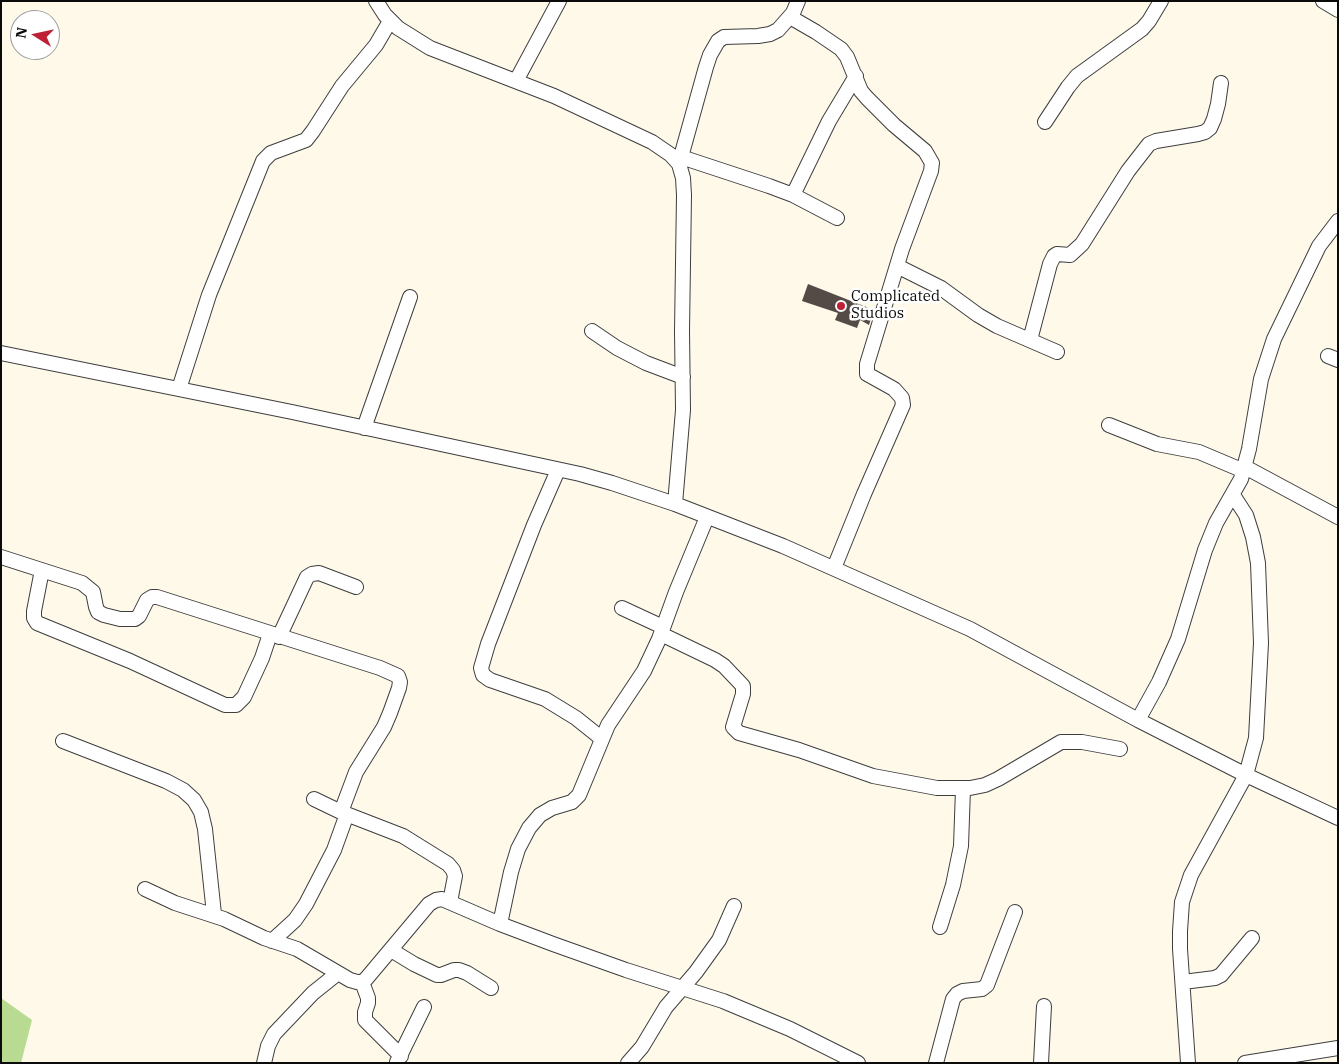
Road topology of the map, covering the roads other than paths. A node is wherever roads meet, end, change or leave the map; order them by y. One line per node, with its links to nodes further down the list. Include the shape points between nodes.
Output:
1 (376, 1): 8 (street)
2 (560, 1): 10 (street)
3 (798, 1): 7 (street)
4 (1161, 1): 12 (street, via 1142,29 1076,76)
5 (1323, 1): 6 (street)
6 (1338, 10)
7 (790, 17): 9 (street, via 841,49); 13 (street, via 770,34 724,37 718,41 706,67)
8 (390, 21): 10 (street, via 430,48); 24 (street, via 306,140 271,153 264,161 209,295)
9 (856, 76): 14 (street, via 836,108); 17 (street, via 867,98 925,151 932,163)
10 (516, 81): 13 (street, via 652,142)
11 (1221, 83): 20 (street, via 1210,128 1198,134 1148,144 1082,244 1070,255 1054,256)
12 (1046, 122)
13 (680, 161): 14 (street, via 744,177); 23 (street, via 684,195)
14 (793, 195): 15 (street)
15 (837, 218)
16 (1338, 222): 27 (street, via 1320,246 1271,346 1259,389)
17 (897, 266): 20 (street, via 941,288 997,326); 34 (street, via 867,370 870,377 899,394 902,405)
18 (410, 297): 26 (street)
19 (592, 331): 23 (street, via 646,363)
20 (1030, 340): 21 (street)
21 (1057, 352)
22 (1, 353): 24 (street)
23 (684, 377): 30 (street)
24 (179, 389): 26 (street)
25 (1109, 425): 27 (street, via 1157,444 1198,452)
26 (364, 428): 28 (street)
27 (1244, 469): 29 (street); 31 (street)
28 (558, 470): 30 (street, via 612,483); 41 (street, via 481,668 490,680 545,699)
29 (1232, 495): 40 (street, via 1205,550 1168,663); 44 (street, via 1246,515 1253,537 1261,609 1256,738)
30 (675, 504): 32 (street)
31 (1338, 516)
32 (707, 518): 34 (street); 38 (street)
33 (1, 557): 35 (street)
34 (834, 568): 40 (street, via 970,629)
35 (42, 570): 39 (street, via 89,587 98,612 104,615 135,619 147,600 157,597); 39 (street, via 34,612 37,623 225,705 236,705 244,697)
36 (356, 587): 39 (street, via 327,576 312,574 306,577)
37 (622, 608): 38 (street)
38 (662, 631): 41 (street, via 644,671 617,709); 45 (street, via 724,666 742,686 744,694 733,727 739,733 873,776 921,786)
39 (274, 635): 47 (street, via 398,676 400,688 384,727 356,772)
40 (1138, 720): 44 (street)
41 (602, 738): 54 (street, via 579,795 572,802 540,815 518,848)
42 (62, 741): 53 (street, via 166,781 184,790 194,800 201,812 204,829)
43 (1120, 750): 45 (street, via 1082,742 1061,742 998,779)
44 (1246, 775): 48 (street); 61 (street, via 1185,890 1180,931)
45 (963, 789): 55 (street, via 962,846)
46 (314, 799): 47 (street)
47 (344, 813): 50 (street, via 403,836 448,864 455,876); 57 (street, via 334,850 306,904 295,920)
48 (1338, 818)
49 (145, 889): 53 (street, via 175,903)
50 (450, 902): 54 (street); 58 (street, via 436,900 429,904)
51 (734, 906): 63 (street, via 719,940)
52 (1015, 912): 72 (street, via 987,985 957,994)
53 (214, 914): 57 (street)
54 (500, 924): 63 (street)
55 (940, 927)
56 (1252, 938): 61 (street, via 1221,975)
57 (272, 940): 59 (street, via 309,955)
58 (391, 950): 60 (street); 62 (street, via 437,975 459,970)
59 (338, 973): 60 (street); 69 (street, via 313,993 274,1034)
60 (362, 982): 68 (street, via 368,998 365,1020)
61 (1183, 982): 74 (street)
62 (491, 988)
63 (682, 988): 70 (street); 71 (street, via 790,1028)
64 (1044, 1006): 73 (street)
65 (424, 1007): 68 (street)
66 (1338, 1048): 67 (street)
67 (1303, 1058): 75 (street)
68 (399, 1060)
69 (264, 1063)
70 (628, 1063)
71 (858, 1063)
72 (936, 1063)
73 (1041, 1063)
74 (1188, 1063)
75 (1245, 1063)

